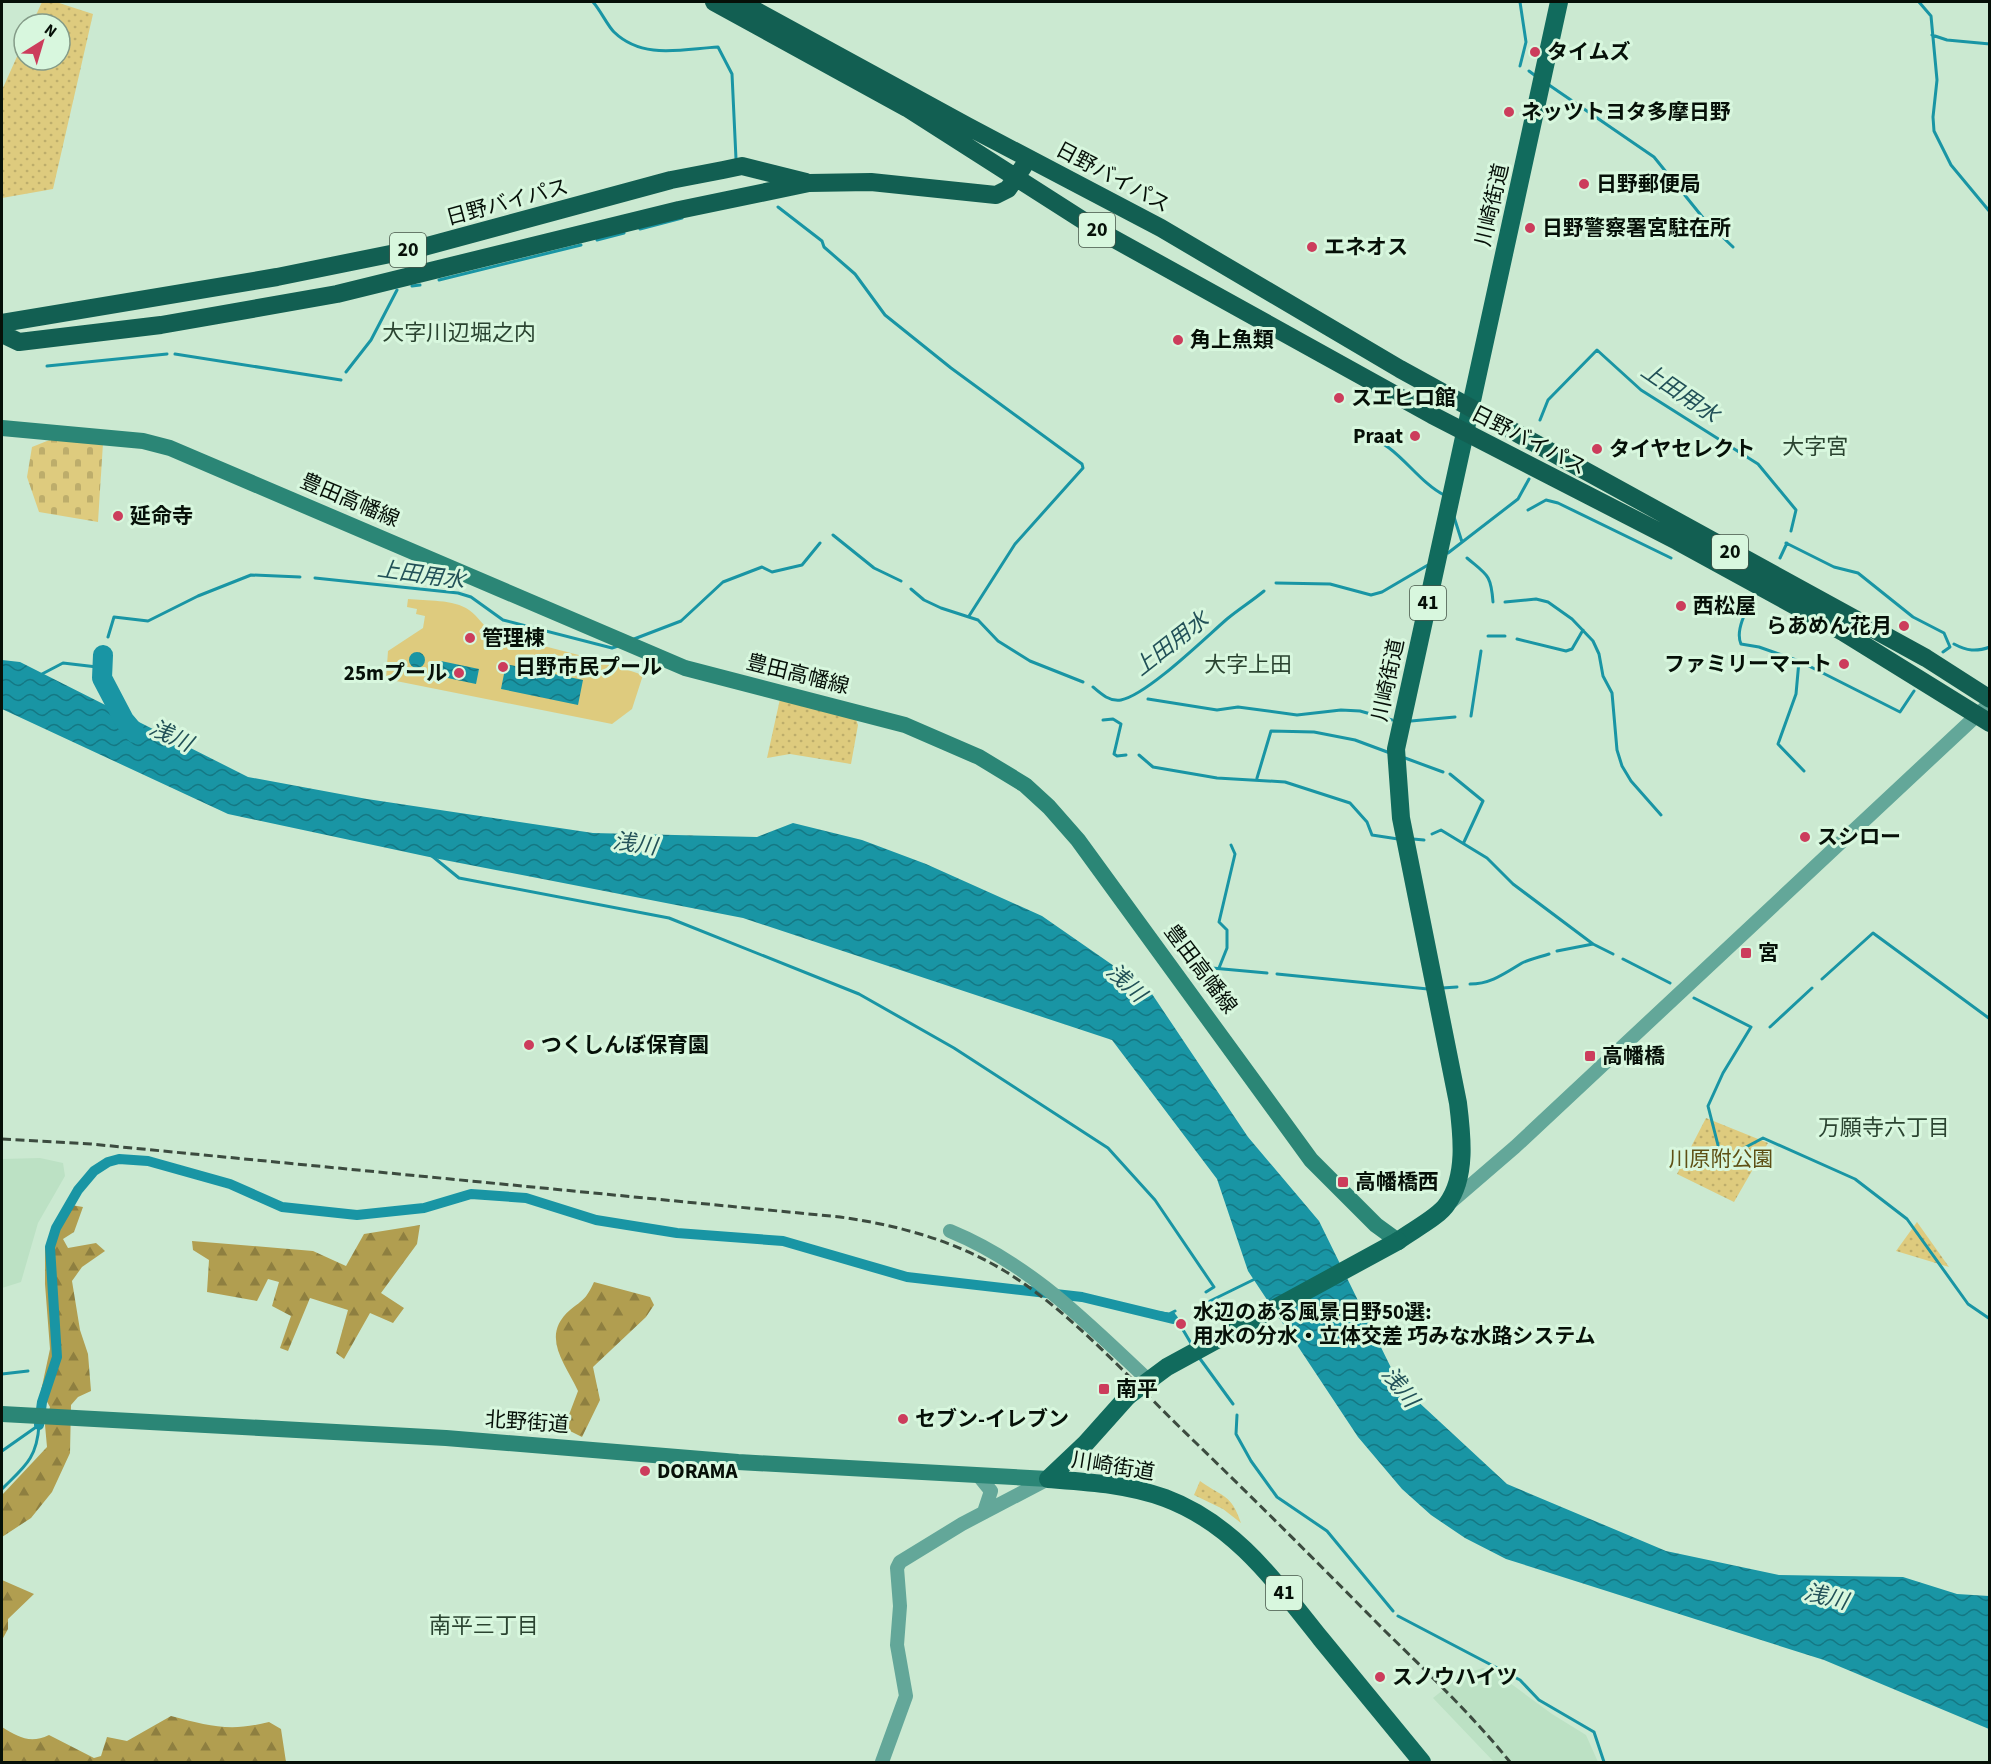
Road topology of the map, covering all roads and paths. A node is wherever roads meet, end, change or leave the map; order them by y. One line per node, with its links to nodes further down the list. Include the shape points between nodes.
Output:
1 (714, 2): 3 (highway, 日野バイパス / 20)
2 (1559, 2): 9 (main road, 川崎街道 / 41)
3 (740, 6): 4 (highway, 日野バイパス / 20); 5 (highway, 日野バイパス / 20)
4 (1028, 158): 5 (highway, 日野バイパス / 20); 9 (highway, 日野バイパス / 20, via 1182,239)
5 (1016, 178): 6 (highway, 日野バイパス / 20, via 1004,192 993,196 871,182); 11 (highway, 日野バイパス / 20, via 1107,235)
6 (809, 183): 7 (highway, 日野バイパス / 20, via 742,166 671,180 420,248 277,277); 8 (highway, 日野バイパス / 20, via 679,210 337,294 150,327 19,342)
7 (2, 323)
8 (2, 334)
9 (1470, 408): 11 (main road, 川崎街道 / 41); 12 (highway, 日野バイパス / 20, via 1926,658)
10 (2, 428): 15 (main road, 豊田高幡線, via 142,441 170,448 555,611 653,657 696,672 905,725 999,767 1033,792 1078,840 1311,1160 1376,1226)
11 (1465, 433): 12 (highway, 日野バイパス / 20, via 1719,564); 13 (main road, 川崎街道 / 41, via 1396,749 1401,818 1461,1125 1458,1179)
12 (1986, 710): 13 (street, via 1515,1147)
13 (1446, 1206): 15 (main road)
14 (950, 1231): 16 (street, via 995,1251 1028,1272 1083,1317)
15 (1398, 1240): 16 (main road, 川崎街道, bridge)
16 (1147, 1379): 18 (main road, 川崎街道, bridge)
17 (2, 1414): 19 (main road, 北野街道, via 446,1438 738,1462)
18 (1086, 1443): 20 (main road, 川崎街道); 21 (main road, via 1081,1462)
19 (978, 1475): 20 (main road, 北野街道); 22 (street, via 991,1491)
20 (1048, 1479): 21 (main road, 川崎街道 / 41); 22 (street)
21 (1103, 1484): 24 (main road, 川崎街道 / 41, via 1166,1498 1208,1519 1244,1546)
22 (984, 1512): 23 (street, via 905,1558 897,1568 897,1645 906,1696)
23 (882, 1762)
24 (1422, 1762)

